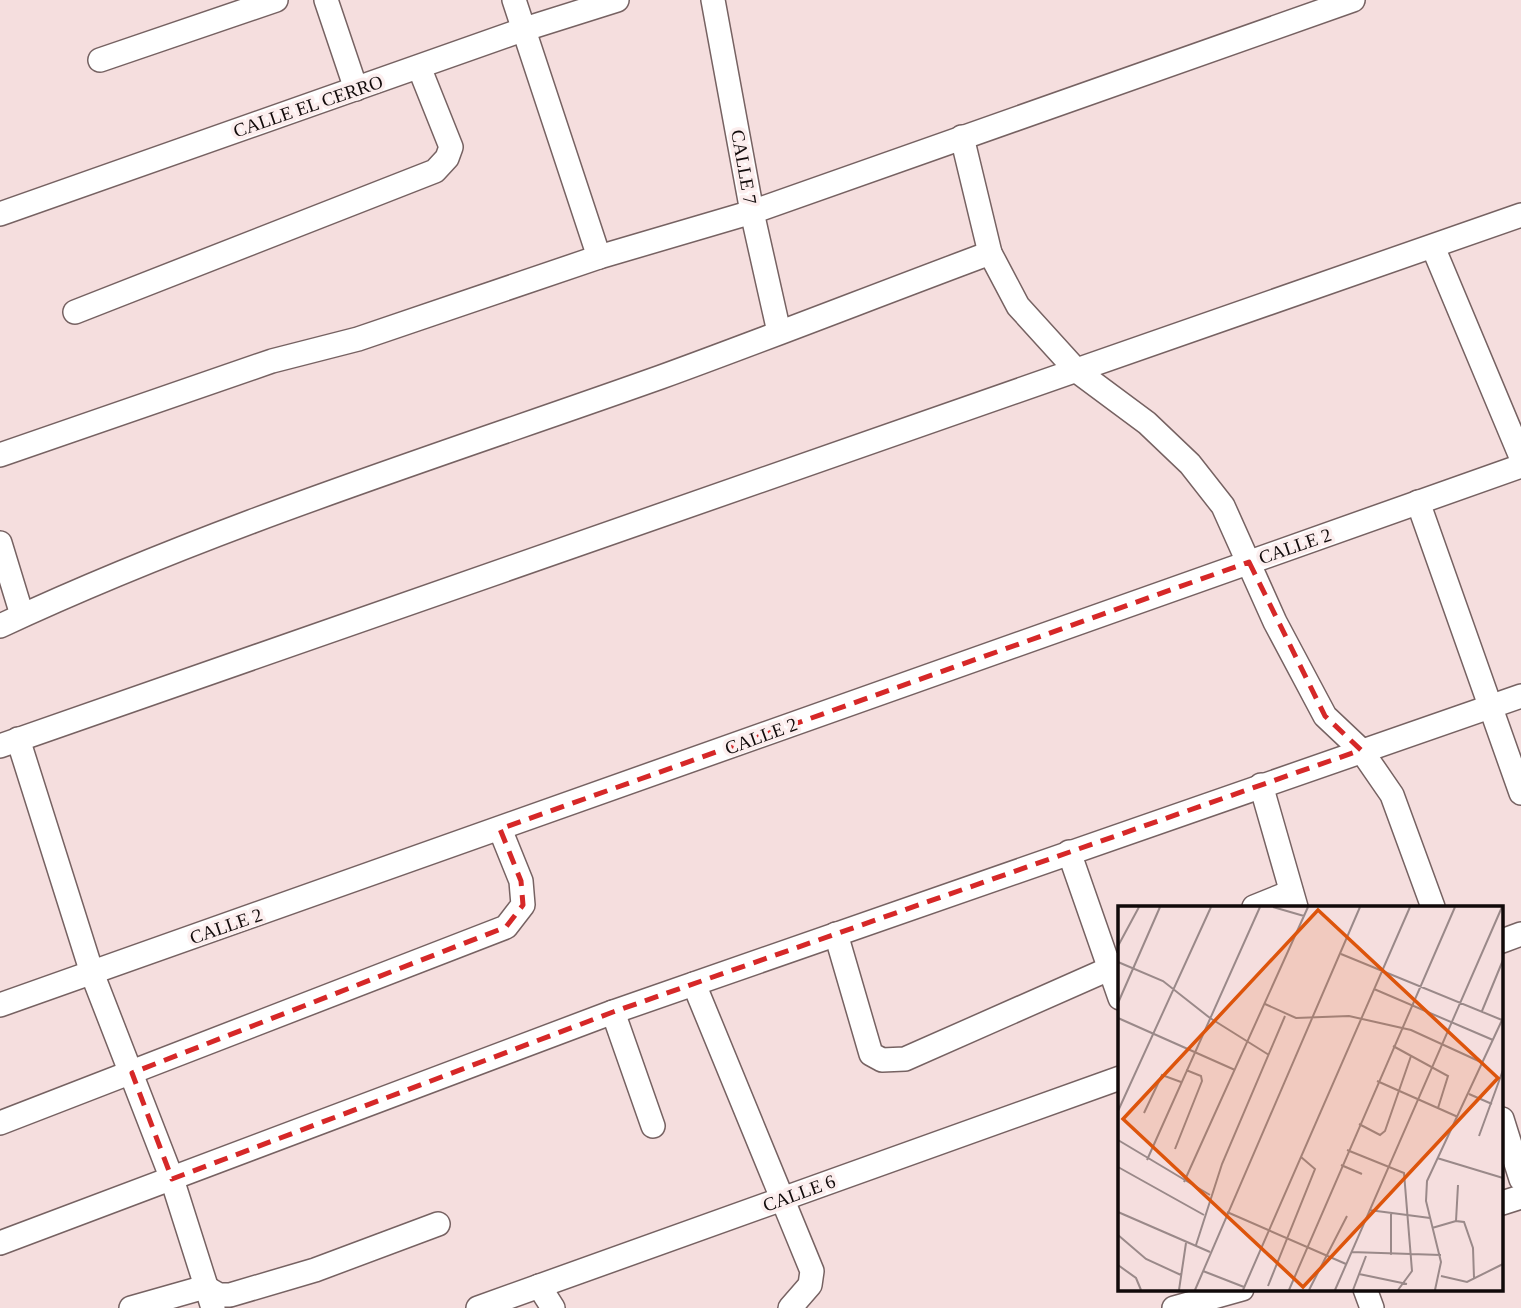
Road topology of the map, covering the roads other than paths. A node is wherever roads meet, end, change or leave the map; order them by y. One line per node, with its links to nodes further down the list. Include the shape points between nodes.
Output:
1 (276, 0): 8 (street)
2 (326, 0): 10 (street)
3 (514, 0): 7 (street)
4 (617, 0): 7 (street, CALLE EL CERRO)
5 (713, 0): 12 (street, CALLE 7)
6 (1353, 0): 11 (street)
7 (525, 29): 9 (street, CALLE EL CERRO); 17 (street)
8 (100, 60)
9 (419, 67): 10 (street, CALLE EL CERRO); 18 (street, via 451,147 435,171)
10 (356, 89): 13 (street, CALLE EL CERRO)
11 (962, 137): 12 (street); 16 (street)
12 (752, 212): 17 (street); 19 (street, CALLE 7)
13 (0, 214)
14 (1521, 215): 15 (street)
15 (1433, 247): 20 (street); 22 (street)
16 (990, 253): 19 (street); 20 (street, via 1018,306)
17 (599, 257): 21 (street)
18 (75, 312)
19 (779, 332): 27 (street, via 185,546)
20 (1077, 371): 26 (street, via 1147,423 1190,464 1223,506); 31 (street)
21 (0, 455)
22 (1521, 457)
23 (1521, 466): 24 (street, CALLE 2)
24 (1418, 502): 26 (street, CALLE 2); 30 (street)
25 (0, 543): 27 (street)
26 (1248, 562): 32 (street, via 1325,716); 35 (street, CALLE 2)
27 (23, 615): 28 (street)
28 (0, 626)
29 (1521, 695): 30 (street)
30 (1491, 707): 32 (street); 34 (street)
31 (9, 743): 44 (street)
32 (1361, 750): 33 (street); 39 (street, via 1392,795)
33 (1261, 785): 36 (street); 37 (street)
34 (1521, 793)
35 (500, 829): 44 (street, CALLE 2); 49 (street, via 521,881 523,905 506,927)
36 (1069, 852): 40 (street); 43 (street)
37 (1293, 900): 38 (street)
38 (1260, 906)
39 (1433, 906)
40 (836, 934): 43 (street, via 871,1054 882,1060 905,1059); 45 (street)
41 (1521, 934): 42 (street)
42 (1504, 940)
43 (1115, 966): 46 (street)
44 (92, 973): 47 (street, CALLE 2); 49 (street)
45 (694, 984): 48 (street); 57 (street)
46 (1118, 985)
47 (0, 1005)
48 (613, 1012): 53 (street); 54 (street)
49 (132, 1073): 51 (street); 54 (street)
50 (1118, 1079): 57 (street, CALLE 6)
51 (0, 1123)
52 (1504, 1125): 55 (street)
53 (653, 1126)
54 (172, 1178): 60 (street); 64 (street)
55 (1521, 1179)
56 (1521, 1197): 58 (street)
57 (780, 1200): 61 (street, CALLE 6); 68 (street, via 812,1271 810,1285)
58 (1504, 1202)
59 (438, 1224): 64 (street, via 315,1270)
60 (0, 1243)
61 (539, 1286): 66 (street, CALLE 6); 67 (street)
62 (1229, 1290): 69 (street)
63 (1365, 1290): 70 (street)
64 (209, 1298): 65 (street)
65 (131, 1308)
66 (478, 1308)
67 (553, 1308)
68 (790, 1308)
69 (1174, 1308)
70 (1372, 1308)

